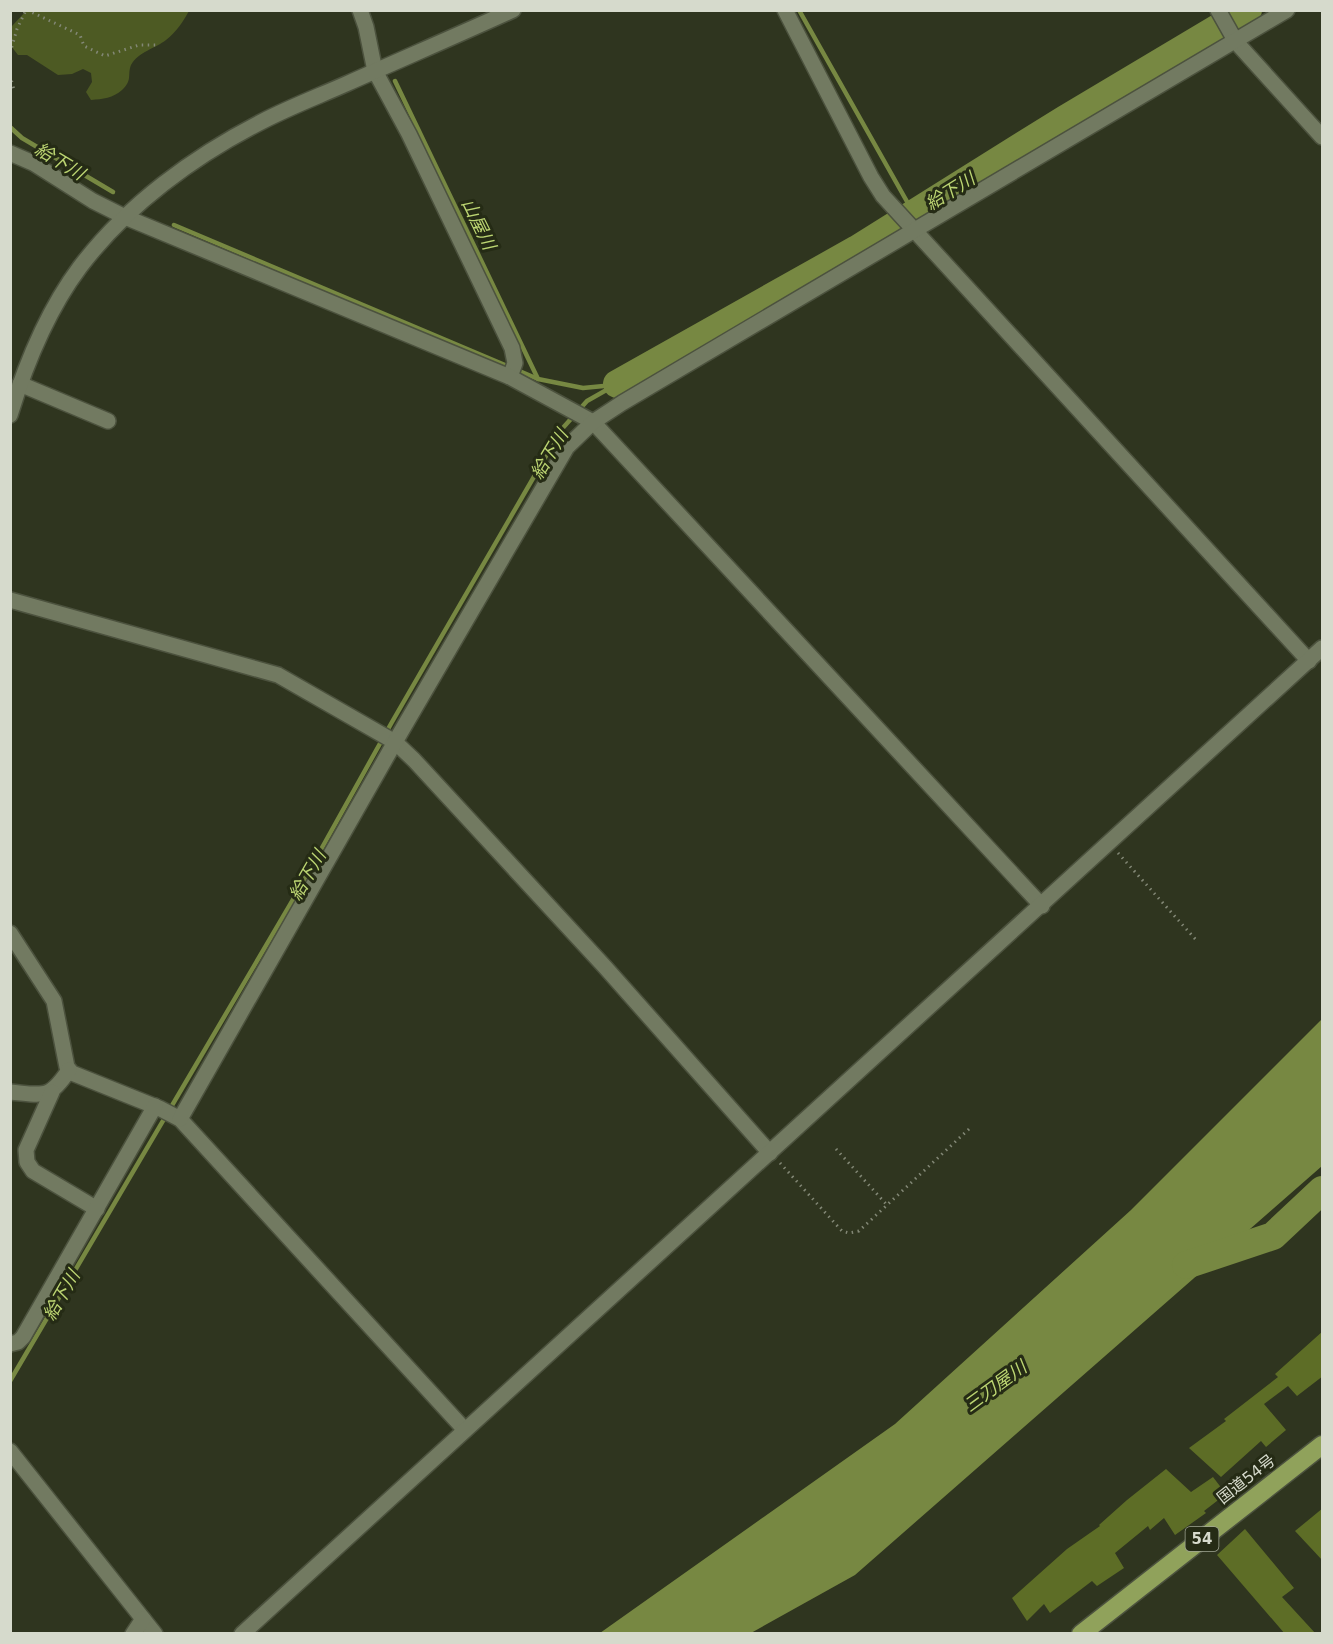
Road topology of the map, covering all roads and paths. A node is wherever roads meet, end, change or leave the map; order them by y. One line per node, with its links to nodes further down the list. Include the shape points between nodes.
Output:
1 (27, 10): 8 (path, via 80,35 84,46 105,56 139,45); 9 (path)
2 (360, 10): 10 (street)
3 (513, 10): 10 (street)
4 (784, 10): 16 (street, via 871,177)
5 (1218, 10): 7 (street)
6 (1287, 10): 7 (street)
7 (1236, 42): 13 (street); 16 (street)
8 (156, 45)
9 (10, 53)
10 (375, 71): 15 (street, via 264,120 220,145 172,177); 17 (street, via 514,352)
11 (10, 75): 12 (path)
12 (14, 90)
13 (1323, 137)
14 (10, 153): 15 (street)
15 (125, 217): 17 (street); 18 (street, via 66,288)
16 (913, 228): 21 (street); 24 (street)
17 (512, 371): 21 (street)
18 (20, 384): 19 (street); 20 (street)
19 (10, 415)
20 (108, 421)
21 (590, 421): 25 (street, via 567,447); 27 (street)
22 (10, 600): 25 (street, via 278,675)
23 (1323, 648): 24 (street)
24 (1309, 661): 26 (street)
25 (388, 738): 34 (street); 37 (street, via 414,760 605,967)
26 (1110, 843): 27 (street); 29 (path)
27 (1042, 906): 37 (street)
28 (10, 933): 30 (street, via 54,1001)
29 (1197, 941)
30 (69, 1070): 32 (street); 33 (street)
31 (10, 1092): 32 (street)
32 (52, 1092): 39 (street, via 26,1150 27,1162 33,1171)
33 (157, 1107): 34 (street); 39 (street)
34 (177, 1117): 41 (street)
35 (969, 1129): 38 (path)
36 (836, 1149): 38 (path)
37 (770, 1153): 38 (path, via 845,1233 859,1231); 41 (street)
38 (888, 1205)
39 (97, 1209): 40 (street, via 23,1337)
40 (10, 1344)
41 (465, 1430): 47 (street)
42 (1323, 1445): 48 (highway, 国道54号 / 54)
43 (10, 1451): 44 (street)
44 (143, 1619): 45 (street); 46 (street)
45 (133, 1634)
46 (155, 1634)
47 (242, 1634)
48 (1081, 1634)

